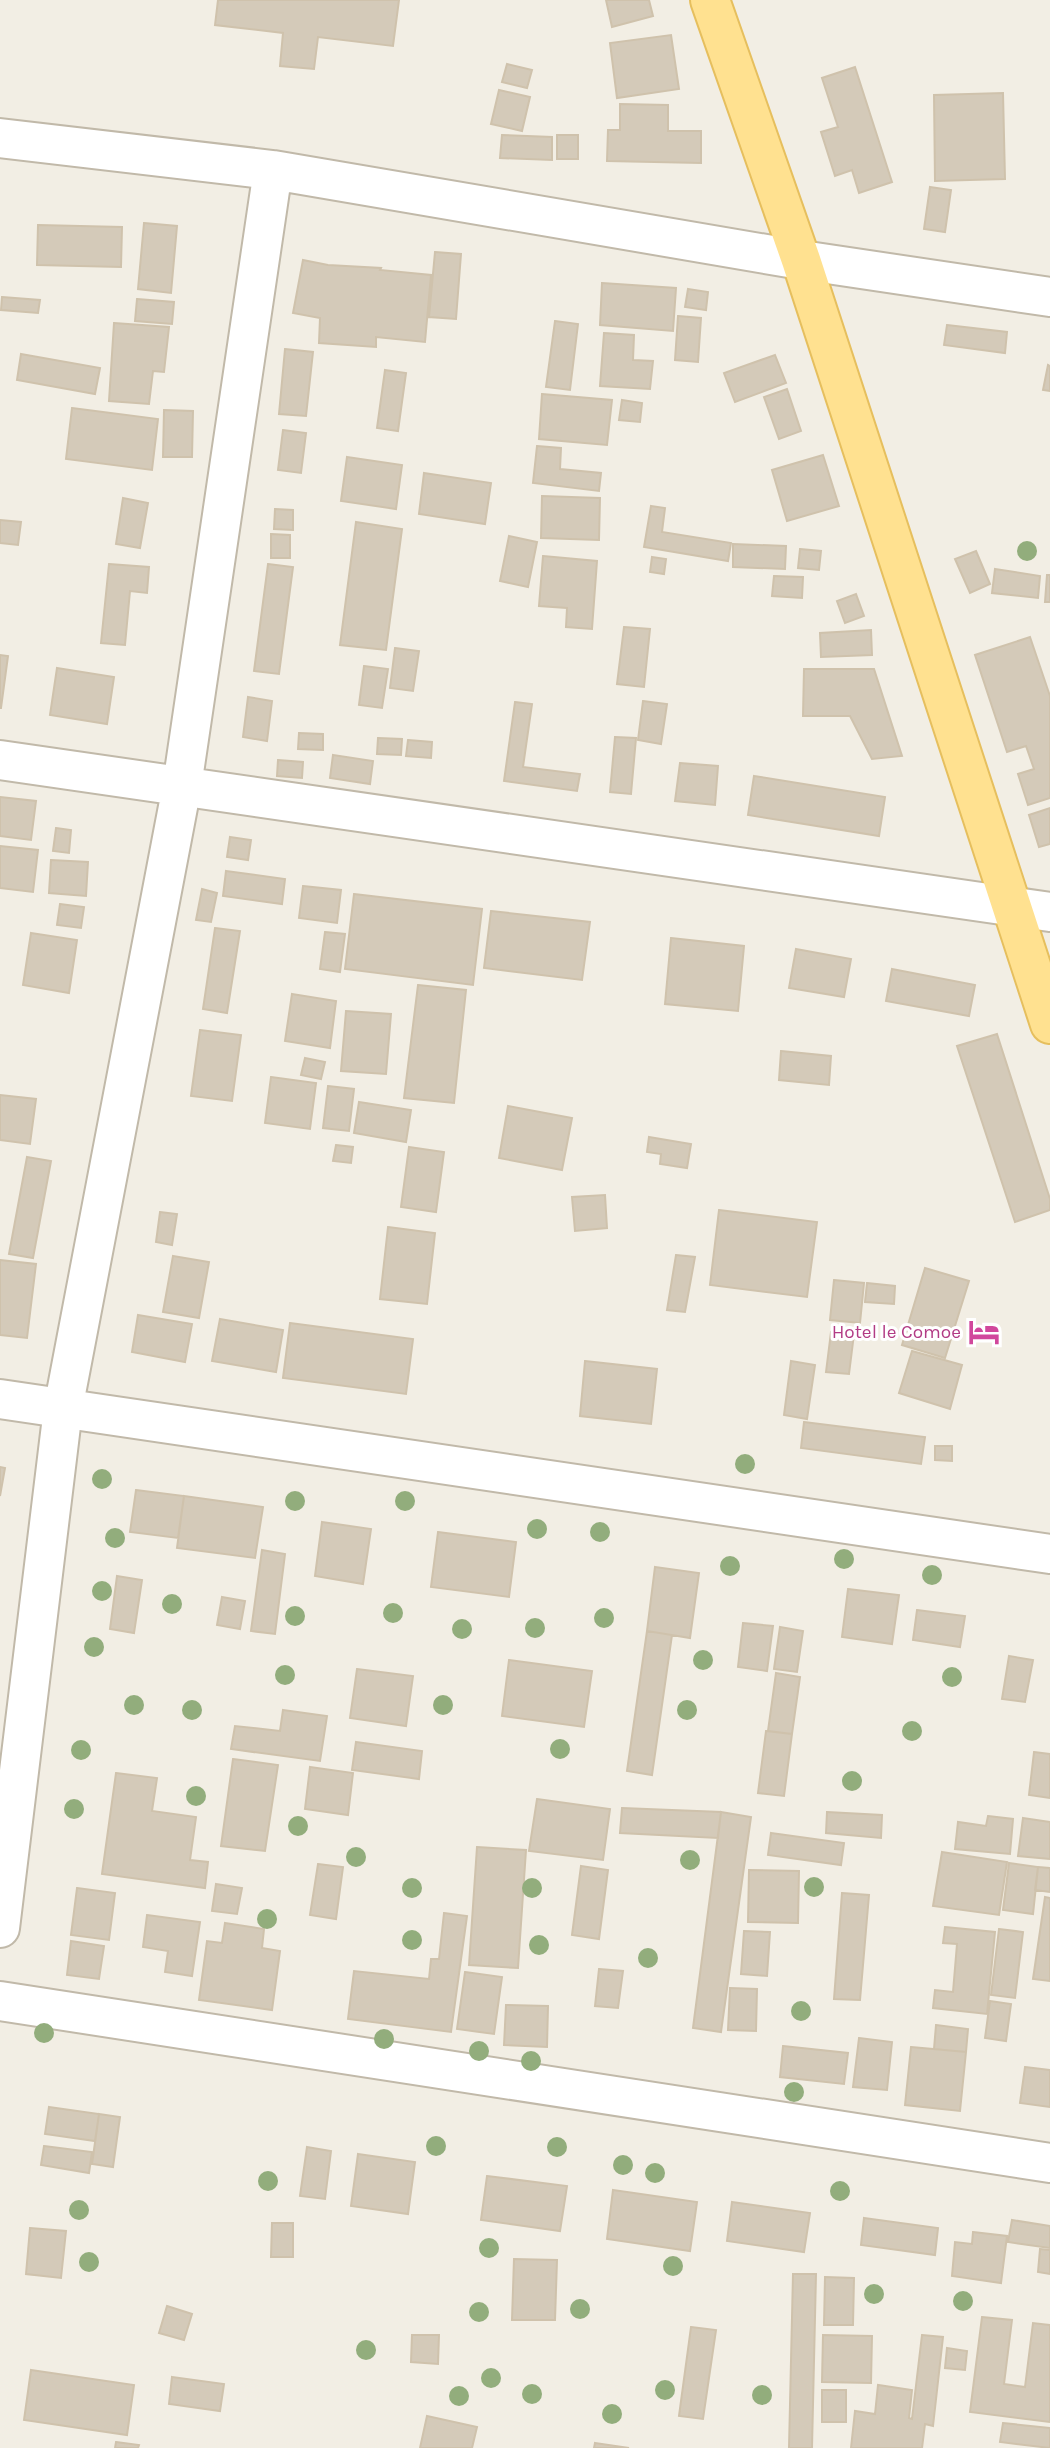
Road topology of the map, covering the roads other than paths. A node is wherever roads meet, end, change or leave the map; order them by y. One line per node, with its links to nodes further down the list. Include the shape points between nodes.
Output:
1 (710, 0): 4 (main road)
2 (0, 138): 3 (street)
3 (272, 170): 4 (street); 7 (street)
4 (801, 260): 5 (street); 8 (main road)
5 (1050, 298)
6 (0, 760): 7 (street)
7 (182, 786): 8 (street); 11 (street)
8 (1032, 909): 9 (main road)
9 (1050, 1024)
10 (0, 1399): 11 (street)
11 (63, 1409): 12 (street); 13 (street)
12 (1050, 1554)
13 (0, 1928)
14 (0, 2001): 15 (street)
15 (1050, 2163)

